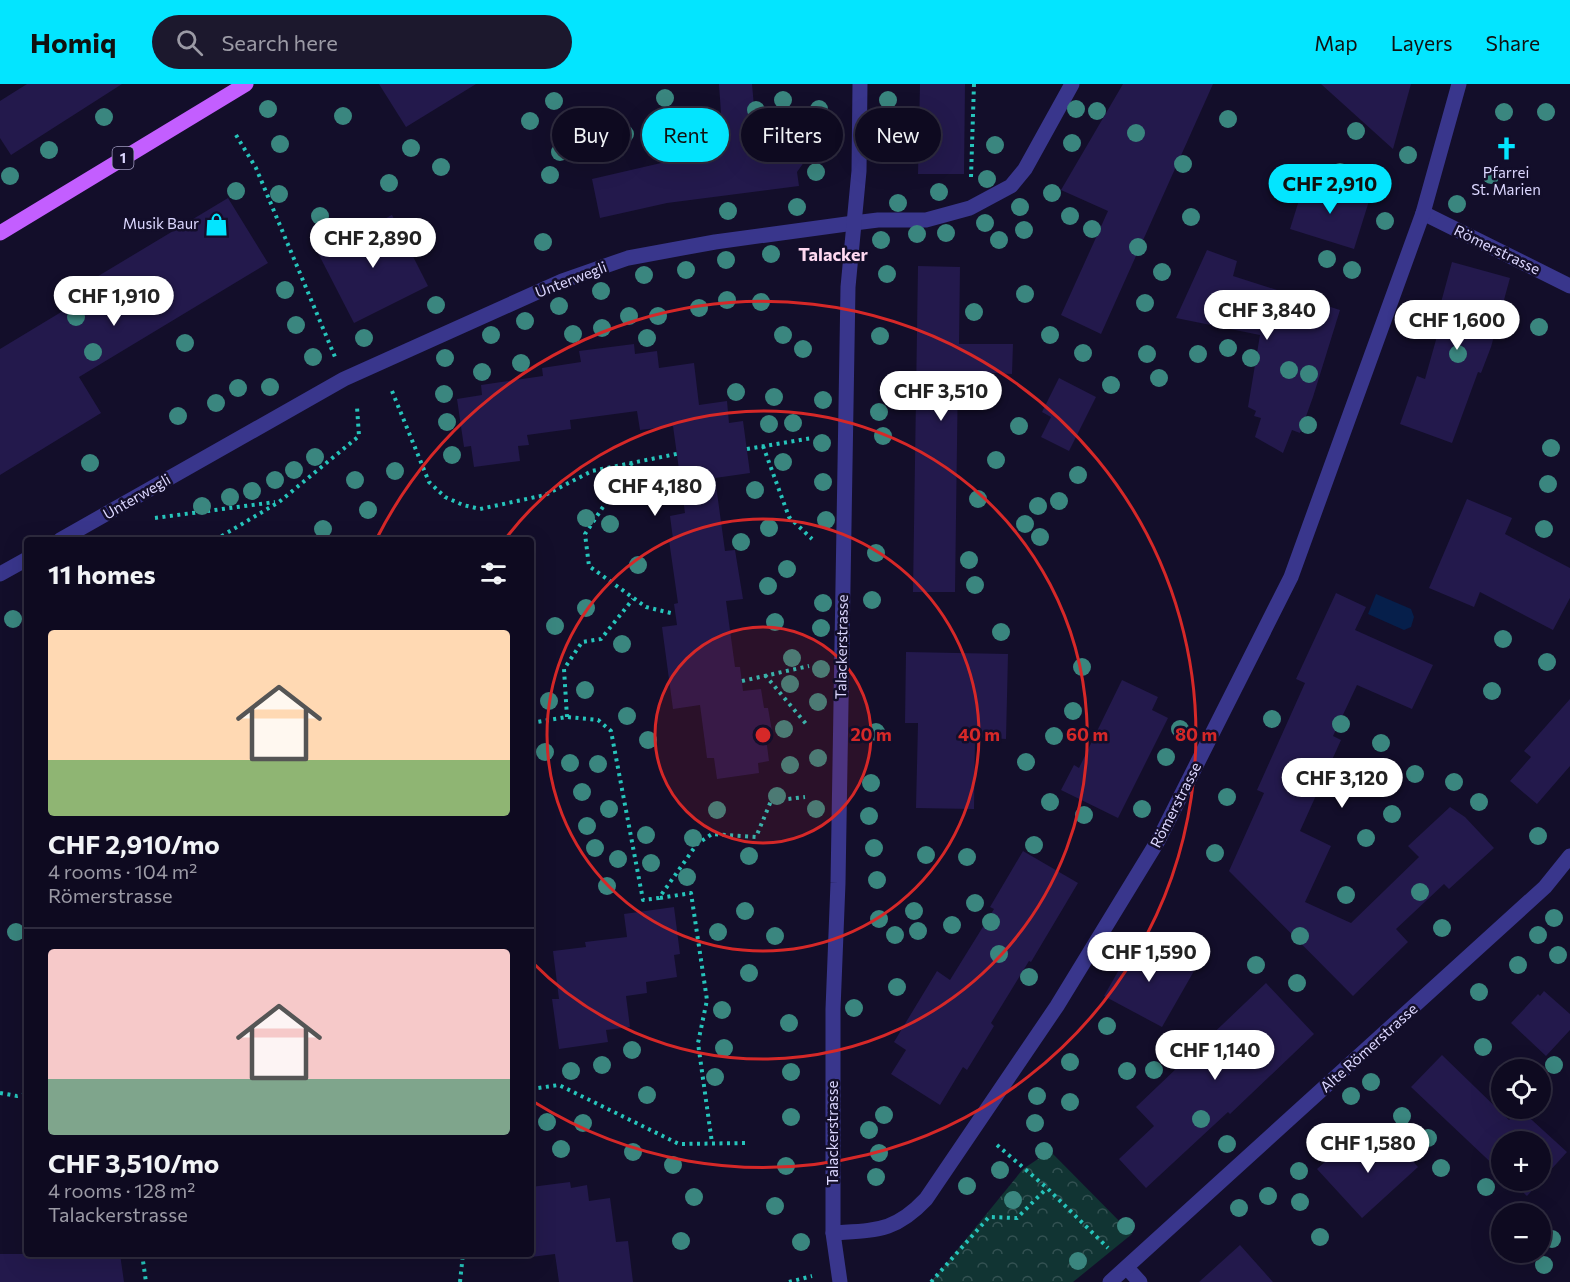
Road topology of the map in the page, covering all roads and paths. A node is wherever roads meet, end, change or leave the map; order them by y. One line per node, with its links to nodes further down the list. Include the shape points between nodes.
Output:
1 (246, 84): 10 (main road, 1)
2 (860, 84): 9 (street, Talackerstrasse)
3 (974, 84): 7 (path)
4 (1072, 84): 7 (street, Unterwegli, via 1025,169 1011,186)
5 (1459, 84): 8 (street, Römerstrasse)
6 (236, 135): 12 (path, via 256,168)
7 (970, 208): 9 (street, Unterwegli, via 926,220)
8 (1423, 213): 11 (street, Römerstrasse); 45 (street, Römerstrasse, via 1291,577 1159,839 1057,1006 926,1199 904,1220 892,1225)
9 (854, 223): 22 (street, Unterwegli, via 628,258 562,281 344,379); 45 (street, Talackerstrasse, via 848,287 833,1009)
10 (0, 232)
11 (1570, 286)
12 (336, 360)
13 (392, 391): 19 (path, via 429,482 445,497 463,505 480,509 545,495 592,471)
14 (357, 407): 20 (path, via 358,436)
15 (812, 438): 16 (path)
16 (763, 446): 17 (path); 24 (path, via 789,516)
17 (747, 449)
18 (681, 453): 19 (path)
19 (632, 463): 27 (path, via 585,534 589,566)
20 (279, 502): 21 (path); 23 (path)
21 (149, 519)
22 (65, 537)
23 (220, 537)
24 (812, 539)
25 (24, 561): 26 (street)
26 (0, 574)
27 (633, 599): 28 (path, via 646,607); 32 (path, via 601,639 582,642 564,669)
28 (675, 614)
29 (808, 666): 30 (path)
30 (765, 675): 31 (path); 34 (path)
31 (742, 681)
32 (567, 717): 33 (path); 37 (path, via 598,720 611,731 643,900)
33 (534, 722)
34 (807, 724)
35 (805, 797): 37 (path, via 771,801 756,837 712,834 697,844)
36 (1570, 856): 48 (street, Alte Römerstrasse, via 1545,887)
37 (659, 898): 41 (path, via 691,893 707,1000 698,1043)
38 (534, 1089): 41 (path, via 559,1085 680,1144)
39 (0, 1093): 40 (path)
40 (24, 1095)
41 (712, 1143): 42 (path)
42 (748, 1143)
43 (997, 1145): 44 (path)
44 (1047, 1188): 48 (path); 54 (path, via 1017,1218 989,1217)
45 (833, 1233): 53 (street, Talackerstrasse)
46 (142, 1257): 50 (path)
47 (463, 1257): 51 (path)
48 (1127, 1268): 55 (street, Alte Römerstrasse); 56 (street)
49 (812, 1276): 52 (path)
50 (146, 1282)
51 (460, 1282)
52 (789, 1282)
53 (840, 1282)
54 (931, 1282)
55 (1110, 1282)
56 (1140, 1282)

